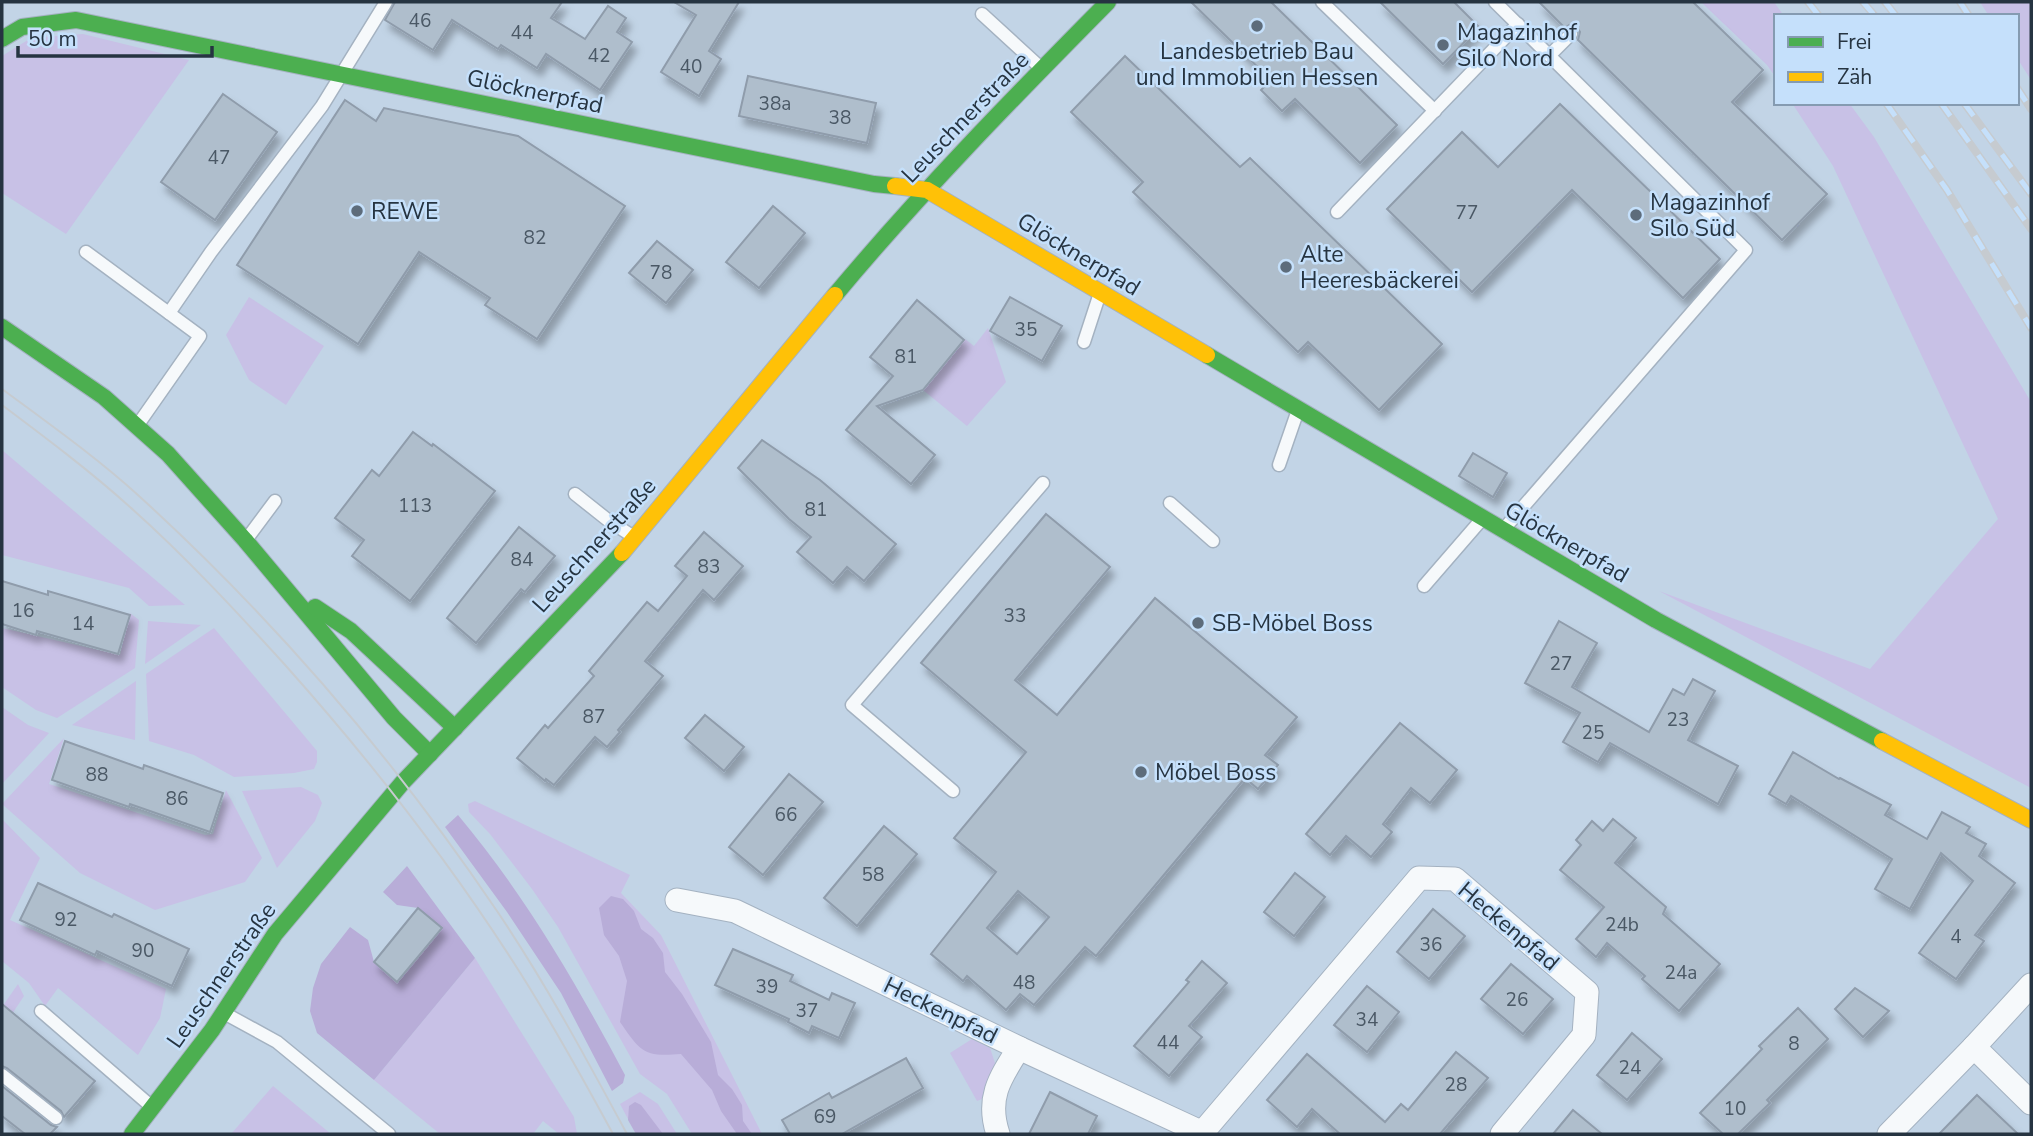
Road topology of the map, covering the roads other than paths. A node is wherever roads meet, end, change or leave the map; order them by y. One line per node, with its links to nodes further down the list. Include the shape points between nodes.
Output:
1 (386, 2): 11 (lane)
2 (1108, 2): 10 (main road, Leuschnerstraße)
3 (1322, 2): 12 (lane)
4 (1495, 2): 6 (lane)
5 (982, 14): 10 (lane)
6 (1518, 24): 9 (lane); 12 (lane)
7 (1572, 34): 9 (lane)
8 (2, 38): 11 (main road, Glöcknerpfad, via 22,27 76,20)
9 (1550, 55): 28 (lane, via 1746,250)
10 (1042, 69): 13 (main road, Leuschnerstraße)
11 (341, 75): 13 (main road, Glöcknerpfad, via 874,184); 17 (lane)
12 (1435, 111): 14 (lane)
13 (927, 190): 16 (main road, Glöcknerpfad); 29 (main road, Leuschnerstraße)
14 (1337, 212)
15 (86, 252): 17 (lane)
16 (1100, 293): 19 (lane); 20 (main road, Glöcknerpfad)
17 (169, 313): 21 (lane, via 200,336)
18 (2, 327): 21 (main road)
19 (1084, 342)
20 (1298, 410): 22 (lane); 27 (main road, Glöcknerpfad)
21 (137, 426): 30 (main road)
22 (1279, 465)
23 (1043, 483): 36 (lane, via 852,705)
24 (575, 494): 29 (lane)
25 (275, 501): 30 (lane)
26 (1170, 503): 31 (lane)
27 (1482, 519): 28 (main road, Glöcknerpfad); 32 (lane)
28 (1502, 530): 37 (main road, Glöcknerpfad, via 1656,620)
29 (635, 537): 34 (main road, Leuschnerstraße)
30 (245, 540): 33 (main road)
31 (1213, 541)
32 (1424, 586)
33 (287, 590): 34 (main road, via 351,631); 35 (main road)
34 (455, 727): 35 (main road, Leuschnerstraße)
35 (430, 754): 41 (main road, Leuschnerstraße, via 275,934)
36 (953, 791)
37 (2031, 820)
38 (677, 900): 43 (street, Heckenpfad, via 734,911)
39 (2031, 985): 42 (street)
40 (41, 1011): 46 (lane)
41 (224, 1013): 46 (main road, Leuschnerstraße); 51 (lane, via 277,1042)
42 (1974, 1047): 45 (street); 53 (street)
43 (1018, 1048): 48 (street, via 1002,1074 992,1106); 49 (street, Heckenpfad)
44 (2, 1075): 47 (lane)
45 (2031, 1103)
46 (152, 1107): 50 (main road, Leuschnerstraße)
47 (56, 1118)
48 (991, 1131)
49 (1203, 1133): 52 (street, Heckenpfad, via 1419,878 1455,879 1587,992 1584,1035)
50 (132, 1134)
51 (389, 1134)
52 (1502, 1134)
53 (1889, 1134)

